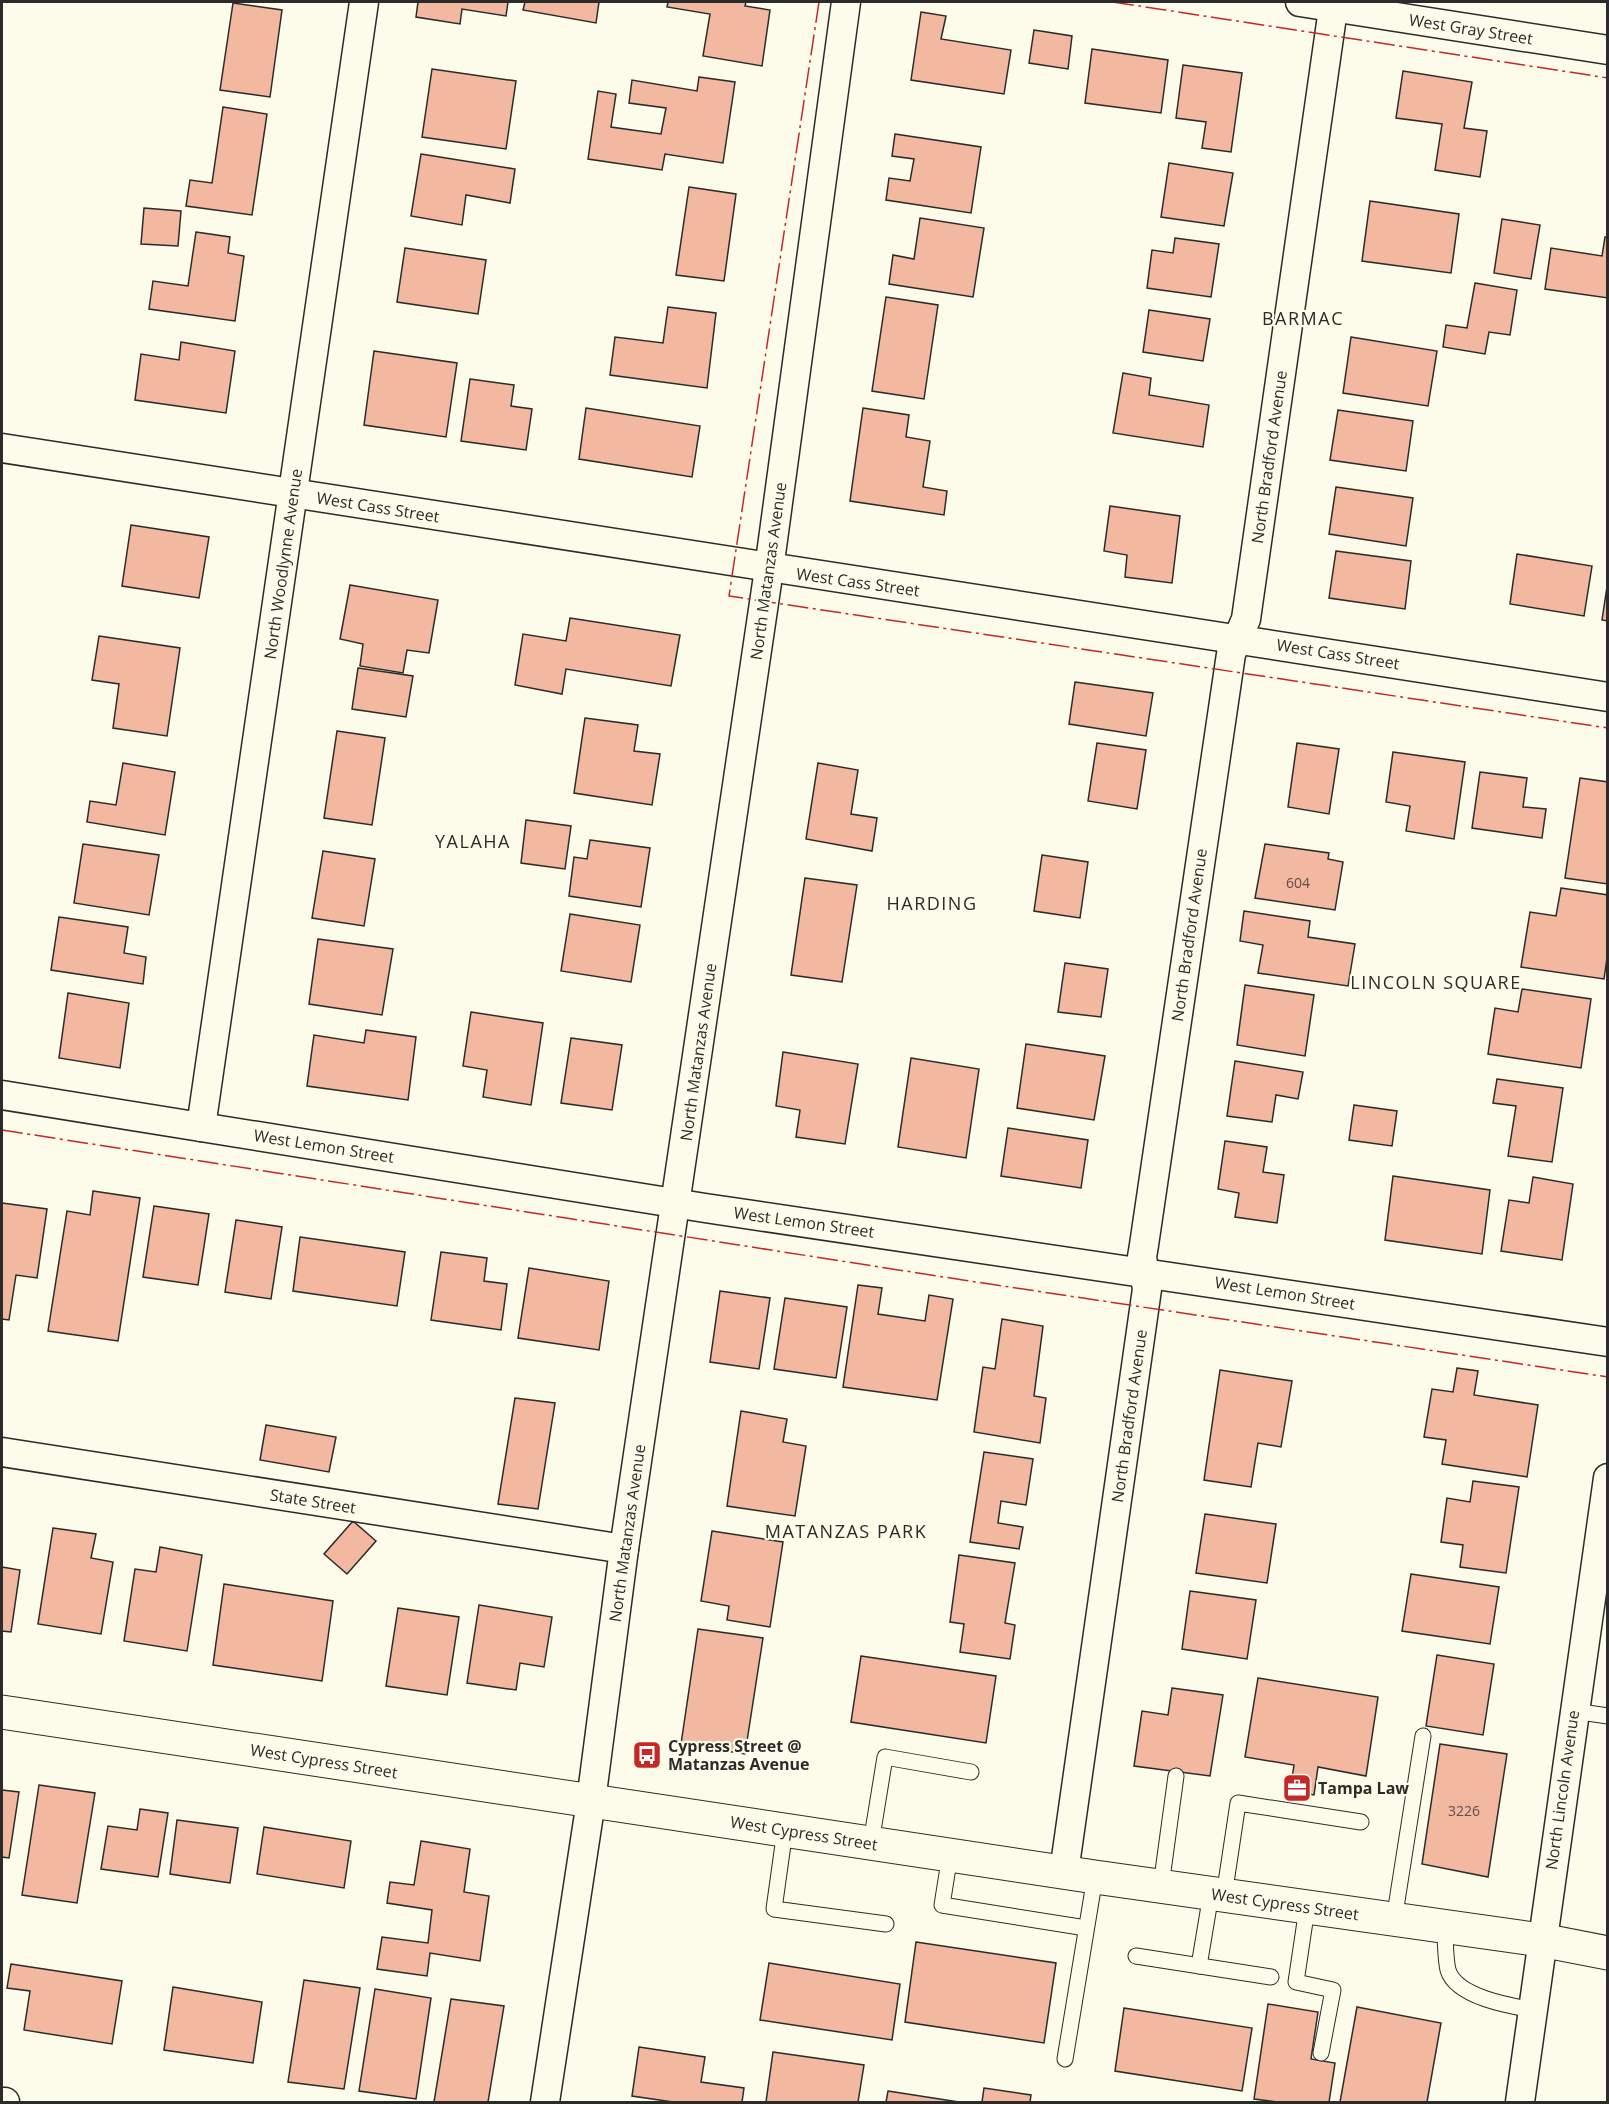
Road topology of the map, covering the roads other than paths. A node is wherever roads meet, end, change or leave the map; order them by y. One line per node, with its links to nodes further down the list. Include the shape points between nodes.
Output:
1 (364, 2): 7 (street, North Woodlynne Avenue)
2 (846, 2): 8 (street, North Matanzas Avenue)
3 (1300, 2): 4 (street, West Gray Street)
4 (1334, 4): 5 (street, West Gray Street); 9 (street, North Bradford Avenue, via 1246,619)
5 (1608, 50)
6 (2, 448): 7 (street, West Cass Street)
7 (293, 493): 8 (street, West Cass Street); 12 (street, North Woodlynne Avenue)
8 (769, 569): 9 (street, West Cass Street); 13 (street, North Matanzas Avenue)
9 (1238, 638): 10 (street, West Cass Street); 14 (street, North Bradford Avenue, via 1231,654 1142,1257)
10 (1608, 697)
11 (2, 1095): 12 (street, West Lemon Street)
12 (201, 1127): 13 (street, West Lemon Street)
13 (676, 1202): 14 (street, West Lemon Street); 18 (street, North Matanzas Avenue)
14 (1146, 1272): 15 (street, West Lemon Street); 30 (street, North Bradford Avenue)
15 (1608, 1342)
16 (2, 1452): 18 (street, State Street)
17 (1608, 1478): 19 (street, North Lincoln Avenue)
18 (624, 1549): 25 (street, North Matanzas Avenue)
19 (1574, 1711): 21 (lane); 38 (street, North Lincoln Avenue)
20 (2, 1712): 25 (street, West Cypress Street)
21 (1608, 1716)
22 (1423, 1736): 34 (lane)
23 (971, 1772): 28 (lane, via 885,1757)
24 (1176, 1776): 31 (lane)
25 (591, 1801): 27 (street, West Cypress Street); 46 (street, North Matanzas Avenue)
26 (1361, 1822): 32 (lane, via 1238,1803)
27 (785, 1830): 28 (street, West Cypress Street); 35 (lane, via 774,1908)
28 (871, 1843): 29 (street, West Cypress Street)
29 (950, 1855): 30 (street, West Cypress Street); 37 (lane, via 942,1905)
30 (1079, 1875): 31 (street, West Cypress Street); 37 (lane)
31 (1161, 1886): 32 (street, West Cypress Street)
32 (1218, 1895): 33 (street, West Cypress Street); 41 (lane)
33 (1307, 1908): 34 (street, West Cypress Street); 44 (lane, via 1296,1982 1333,1990)
34 (1394, 1920): 36 (street, West Cypress Street)
35 (886, 1924)
36 (1444, 1927): 38 (street, West Cypress Street); 43 (lane, via 1448,1972 1466,1990 1500,2005)
37 (1086, 1928): 45 (lane)
38 (1541, 1940): 39 (street, West Cypress Street); 43 (street, North Lincoln Avenue)
39 (1608, 1953)
40 (1136, 1956): 41 (lane)
41 (1199, 1966): 42 (lane)
42 (1271, 1977)
43 (1534, 2010): 47 (street, North Lincoln Avenue)
44 (1321, 2053)
45 (1065, 2059)
46 (545, 2103)
47 (1520, 2103)

